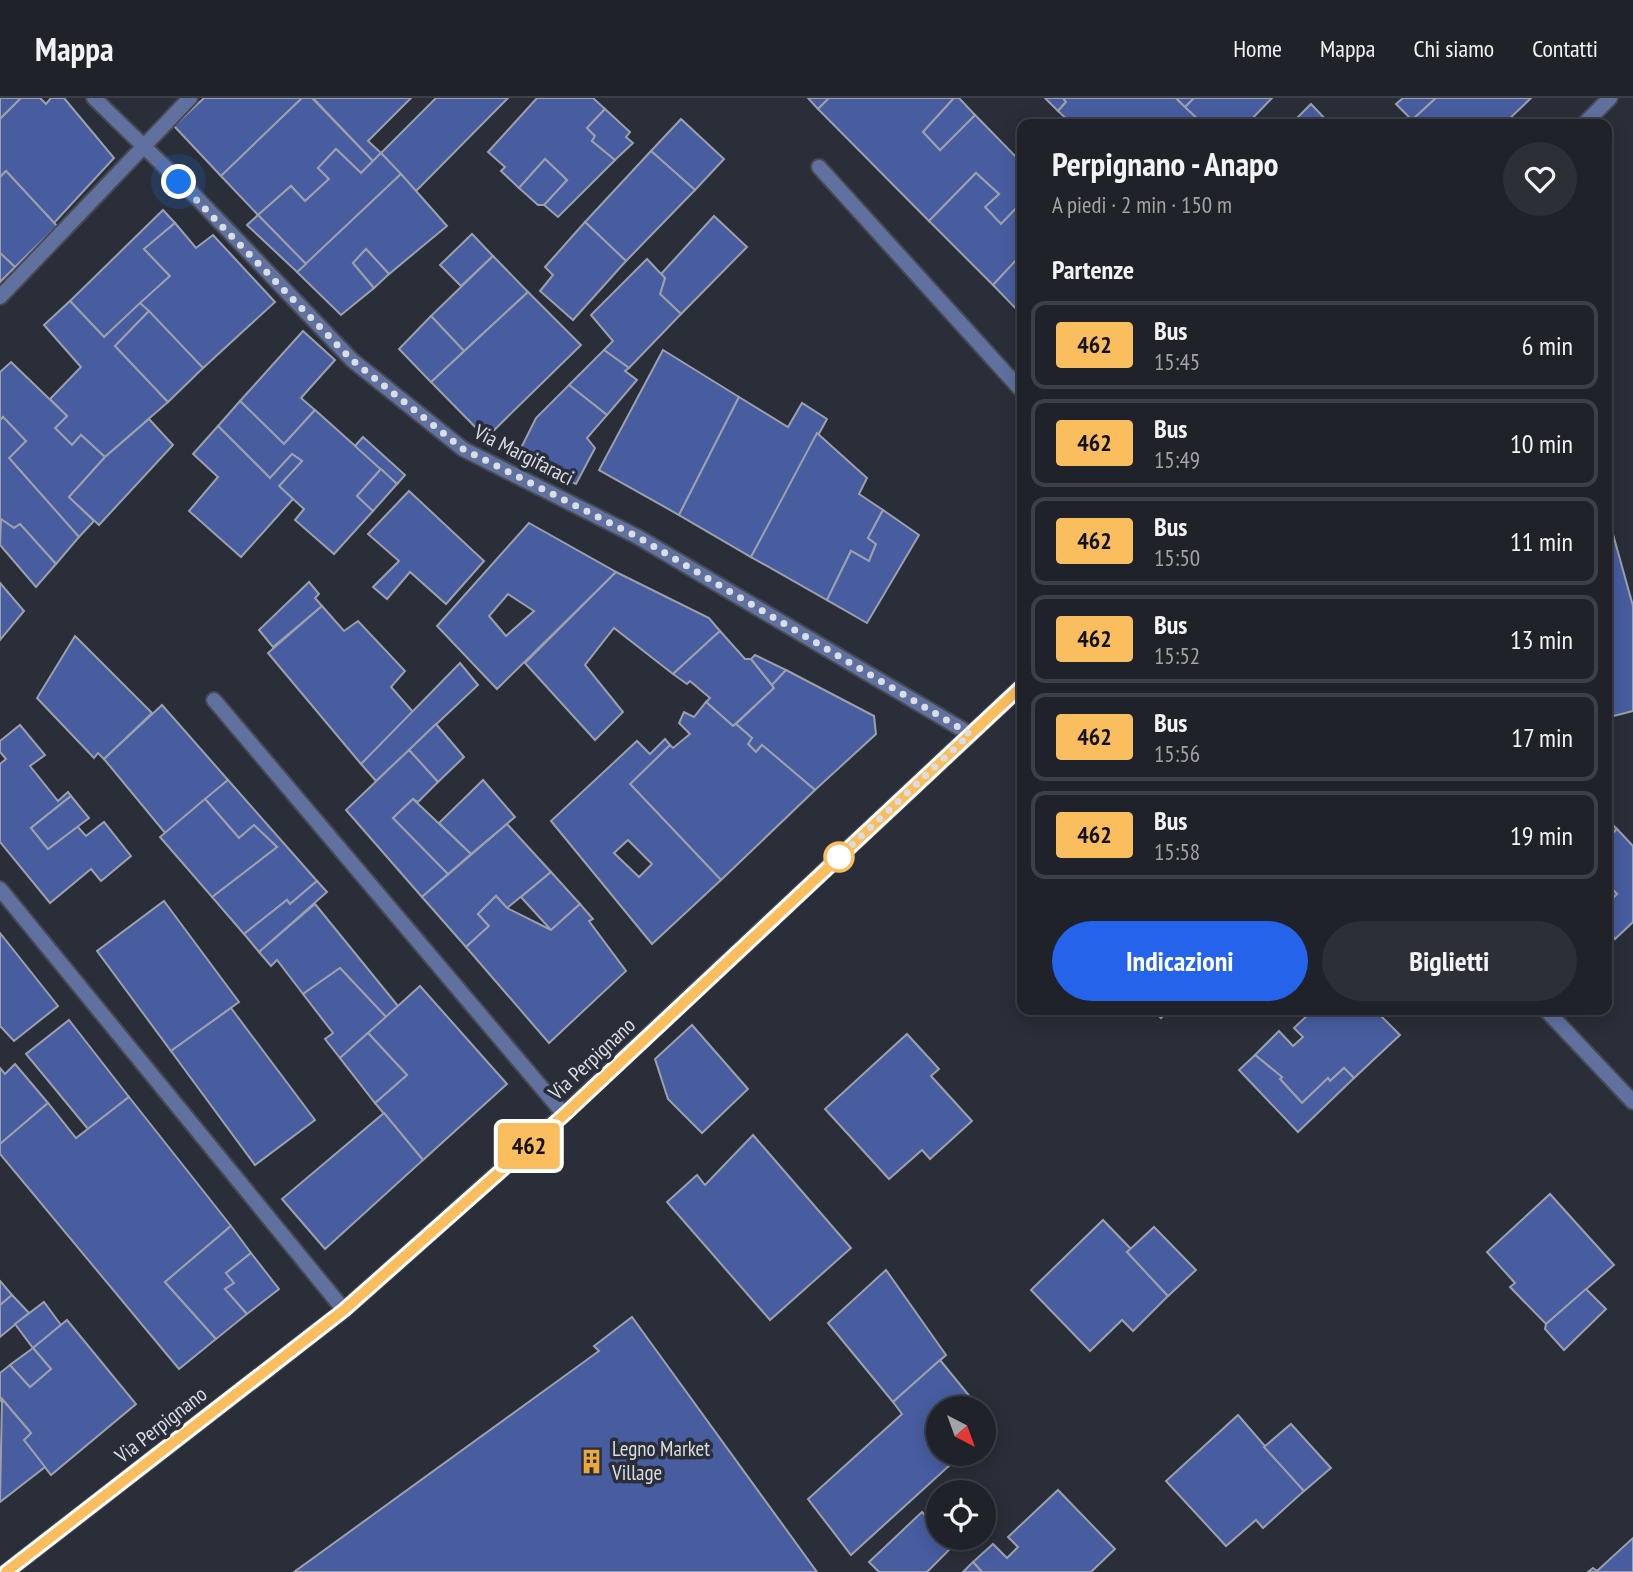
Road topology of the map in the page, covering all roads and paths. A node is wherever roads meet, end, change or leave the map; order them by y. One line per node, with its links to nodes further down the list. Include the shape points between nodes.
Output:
1 (94, 98): 5 (street, Via Margifaraci)
2 (190, 98): 5 (street)
3 (1610, 98): 4 (street)
4 (1589, 119)
5 (142, 147): 7 (street); 11 (street, Via Margifaraci, via 352,360 463,449 638,537)
6 (819, 167): 8 (street)
7 (0, 297)
8 (1017, 385)
9 (1017, 691): 11 (street, Via Perpignano)
10 (214, 700): 15 (street)
11 (970, 734): 15 (street, Via Perpignano)
12 (0, 889): 16 (street)
13 (1551, 1015): 14 (street)
14 (1633, 1102)
15 (565, 1114): 16 (street, Via Perpignano)
16 (344, 1310): 17 (street, Via Perpignano)
17 (6, 1572)

